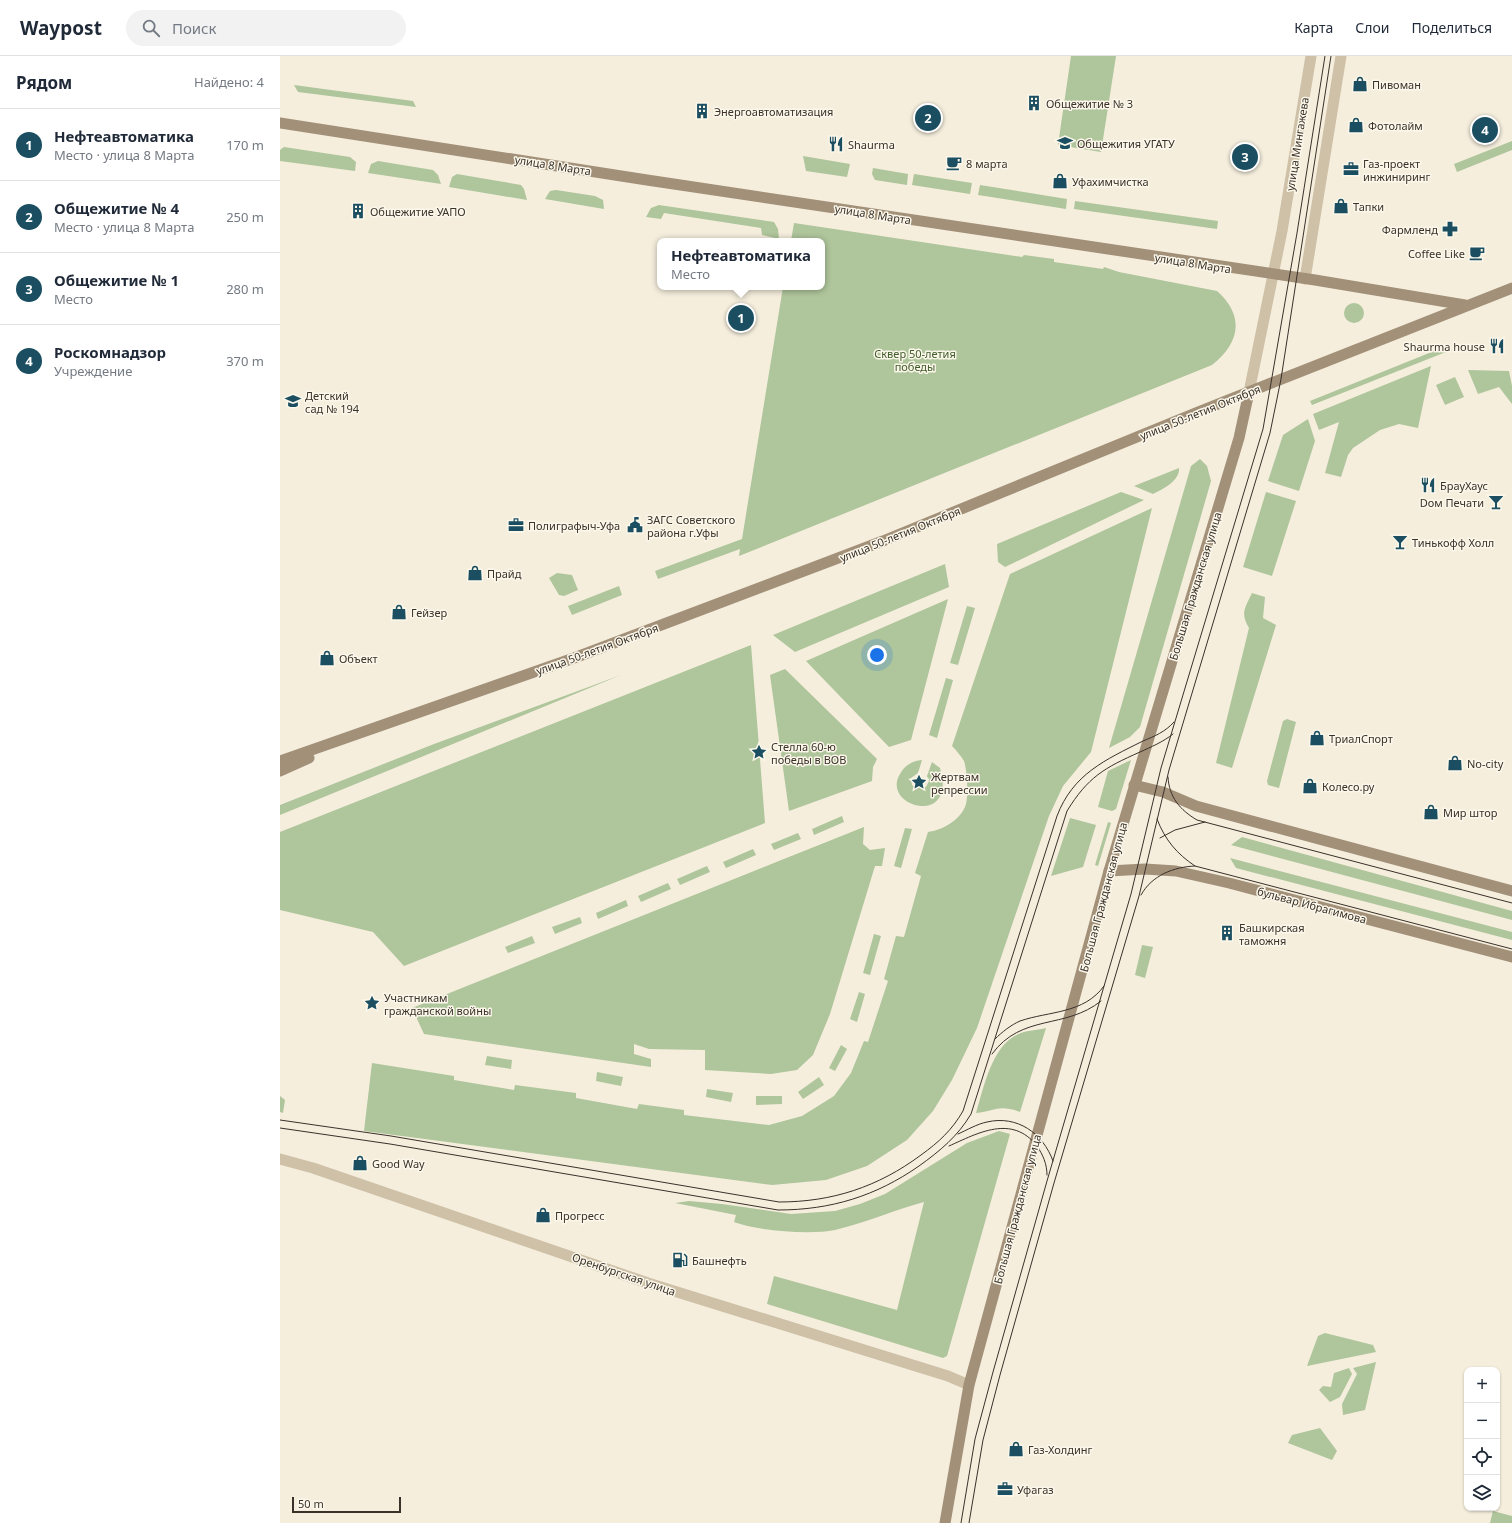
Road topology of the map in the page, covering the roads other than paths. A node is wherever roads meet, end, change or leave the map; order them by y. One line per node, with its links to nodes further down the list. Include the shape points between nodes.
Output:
1 (1311, 56): 4 (street, улица Мингажева)
2 (1341, 56): 5 (street)
3 (280, 123): 4 (main road, улица 8 Марта)
4 (1273, 274): 5 (main road, улица 8 Марта); 8 (street, Большая Гражданская улица)
5 (1306, 279): 7 (main road, улица 8 Марта)
6 (1512, 288): 7 (main road, улица 50-летия Октября)
7 (1466, 305): 8 (main road, улица 50-летия Октября)
8 (1249, 392): 9 (main road, улица 50-летия Октября, via 883,542 574,658); 12 (main road, Большая Гражданская улица, via 1239,438)
9 (366, 732): 10 (main road, улица 50-летия Октября); 11 (main road)
10 (280, 761)
11 (280, 771)
12 (1134, 785): 13 (main road, Большая Гражданская улица); 14 (main road, via 1163,792 1196,806)
13 (1109, 871): 15 (main road, бульвар Ибрагимова, via 1176,871); 17 (main road, Большая Гражданская улица)
14 (1512, 891)
15 (1512, 957)
16 (280, 1159): 17 (street, Оренбургская улица, via 313,1168 648,1283 948,1376)
17 (969, 1385): 18 (main road, Большая Гражданская улица)
18 (945, 1523)

